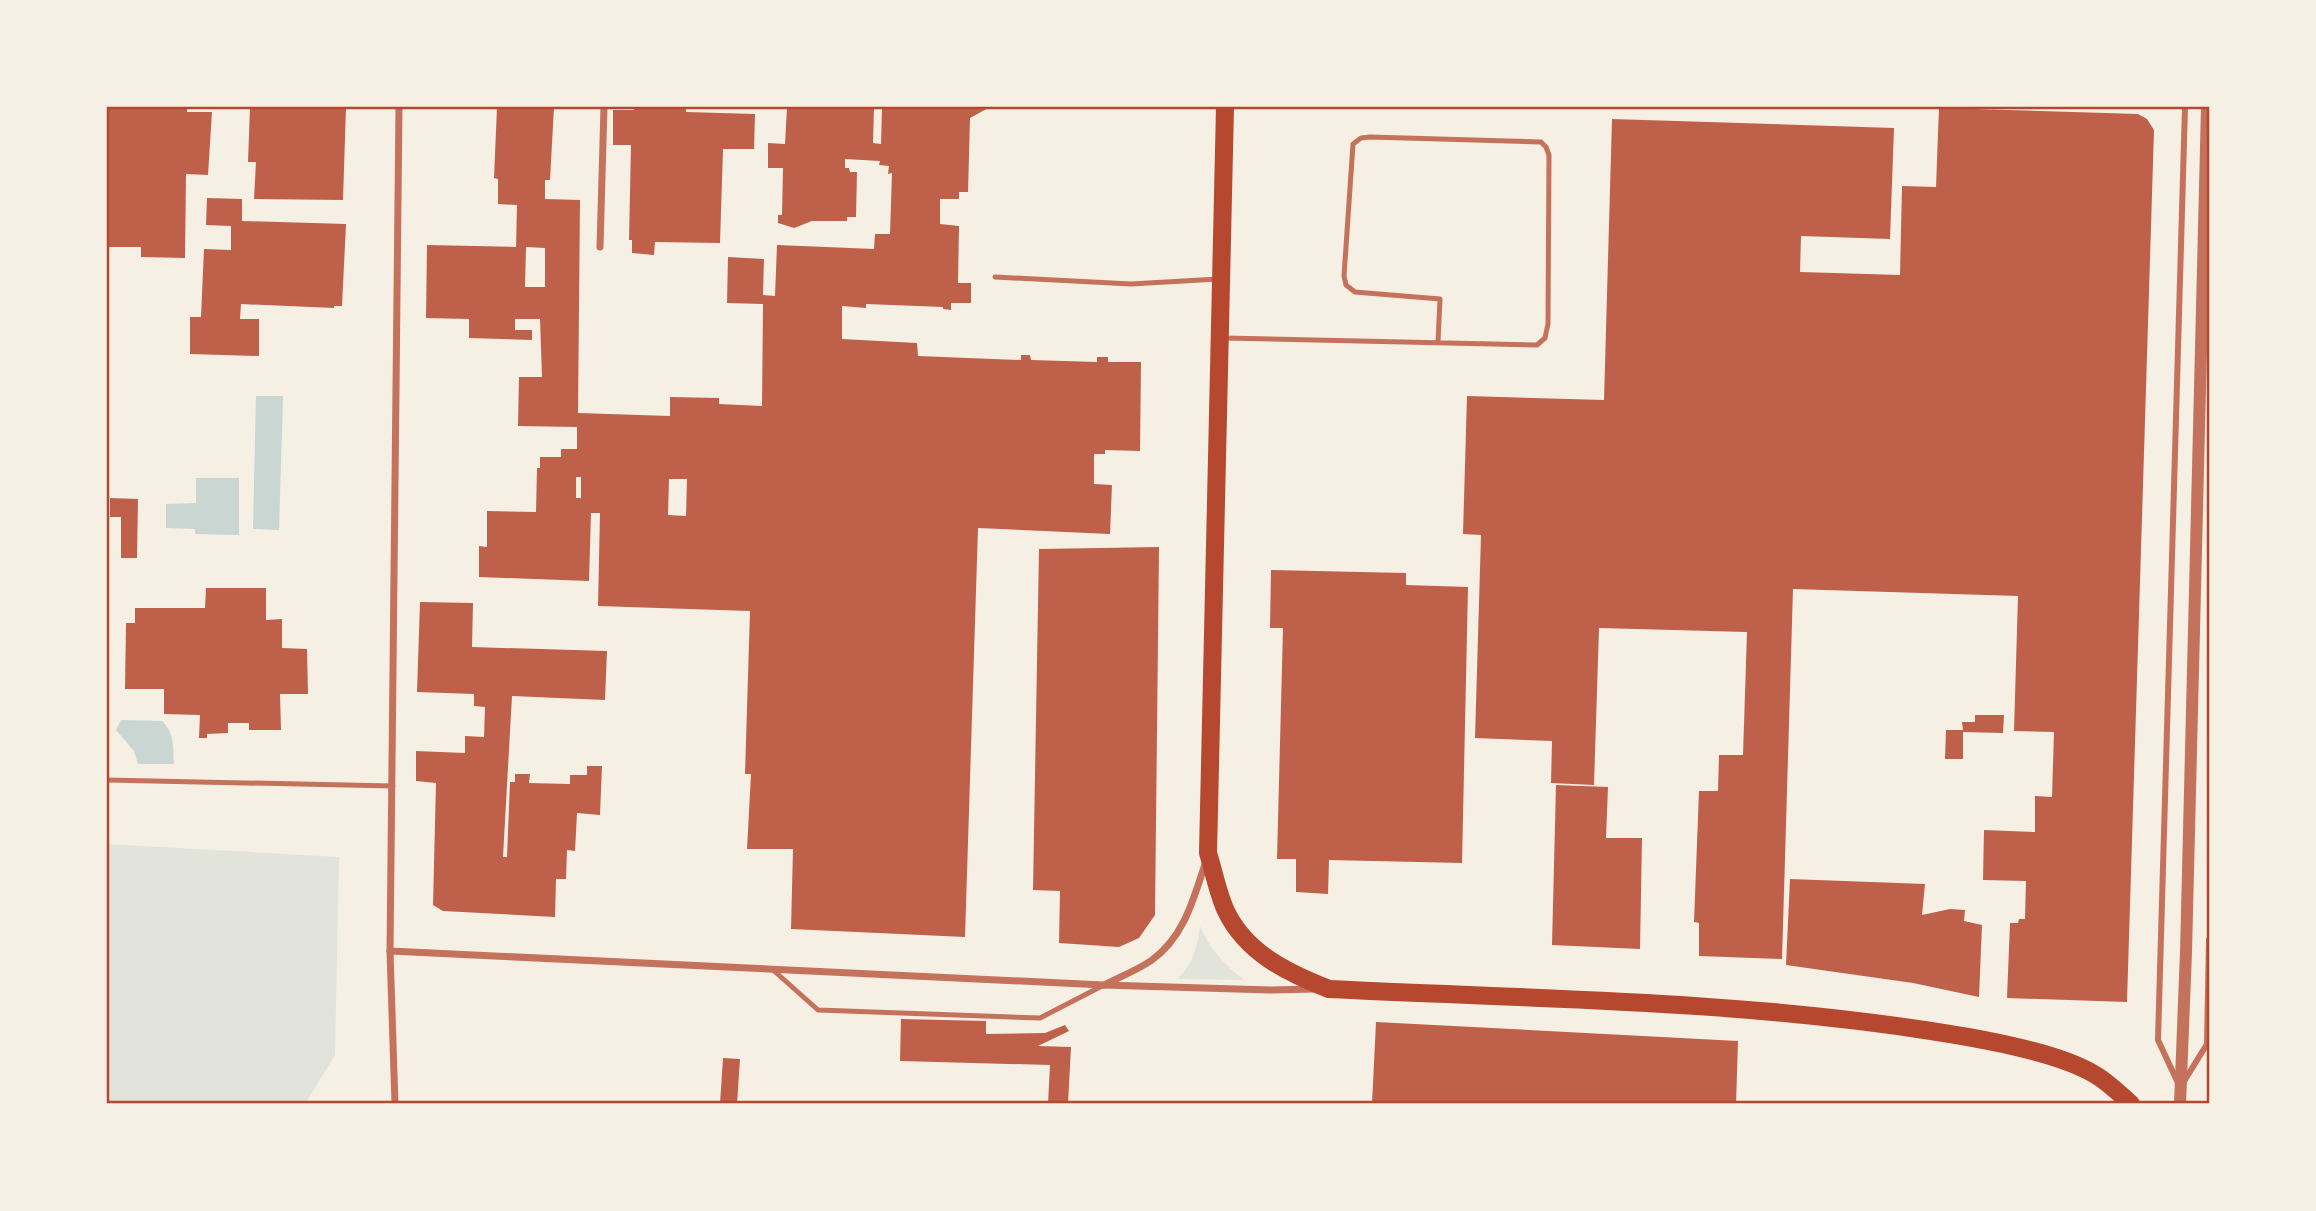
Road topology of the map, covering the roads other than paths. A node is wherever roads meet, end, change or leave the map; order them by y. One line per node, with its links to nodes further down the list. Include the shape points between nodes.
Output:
1 (399, 107): 12 (street)
2 (604, 107): 6 (street)
3 (1225, 107): 8 (main road)
4 (2185, 107): 19 (street, via 2158,1040)
5 (2207, 107): 19 (street)
6 (600, 247)
7 (995, 277): 8 (lane, via 1130,284)
8 (1221, 279): 9 (main road)
9 (1220, 338): 10 (lane); 13 (main road)
10 (1438, 342): 10 (lane, via 1440,299 1355,292 1346,285 1353,144 1370,137 1541,142 1549,155 1545,338 1537,345)
11 (107, 780): 12 (lane)
12 (393, 786): 15 (street)
13 (1208, 853): 17 (street, via 1176,938 1152,960); 18 (main road, via 1226,911 1246,941 1274,964)
14 (2209, 940): 19 (street, via 2207,1044)
15 (390, 951): 16 (street); 20 (street)
16 (772, 969): 17 (street); 17 (lane, via 818,1010 1040,1018)
17 (1103, 985): 18 (street)
18 (1329, 989): 21 (main road, via 1760,1011 1869,1021 1964,1036 2052,1057 2094,1074)
19 (2180, 1087): 22 (street)
20 (395, 1104)
21 (2131, 1104)
22 (2180, 1104)

